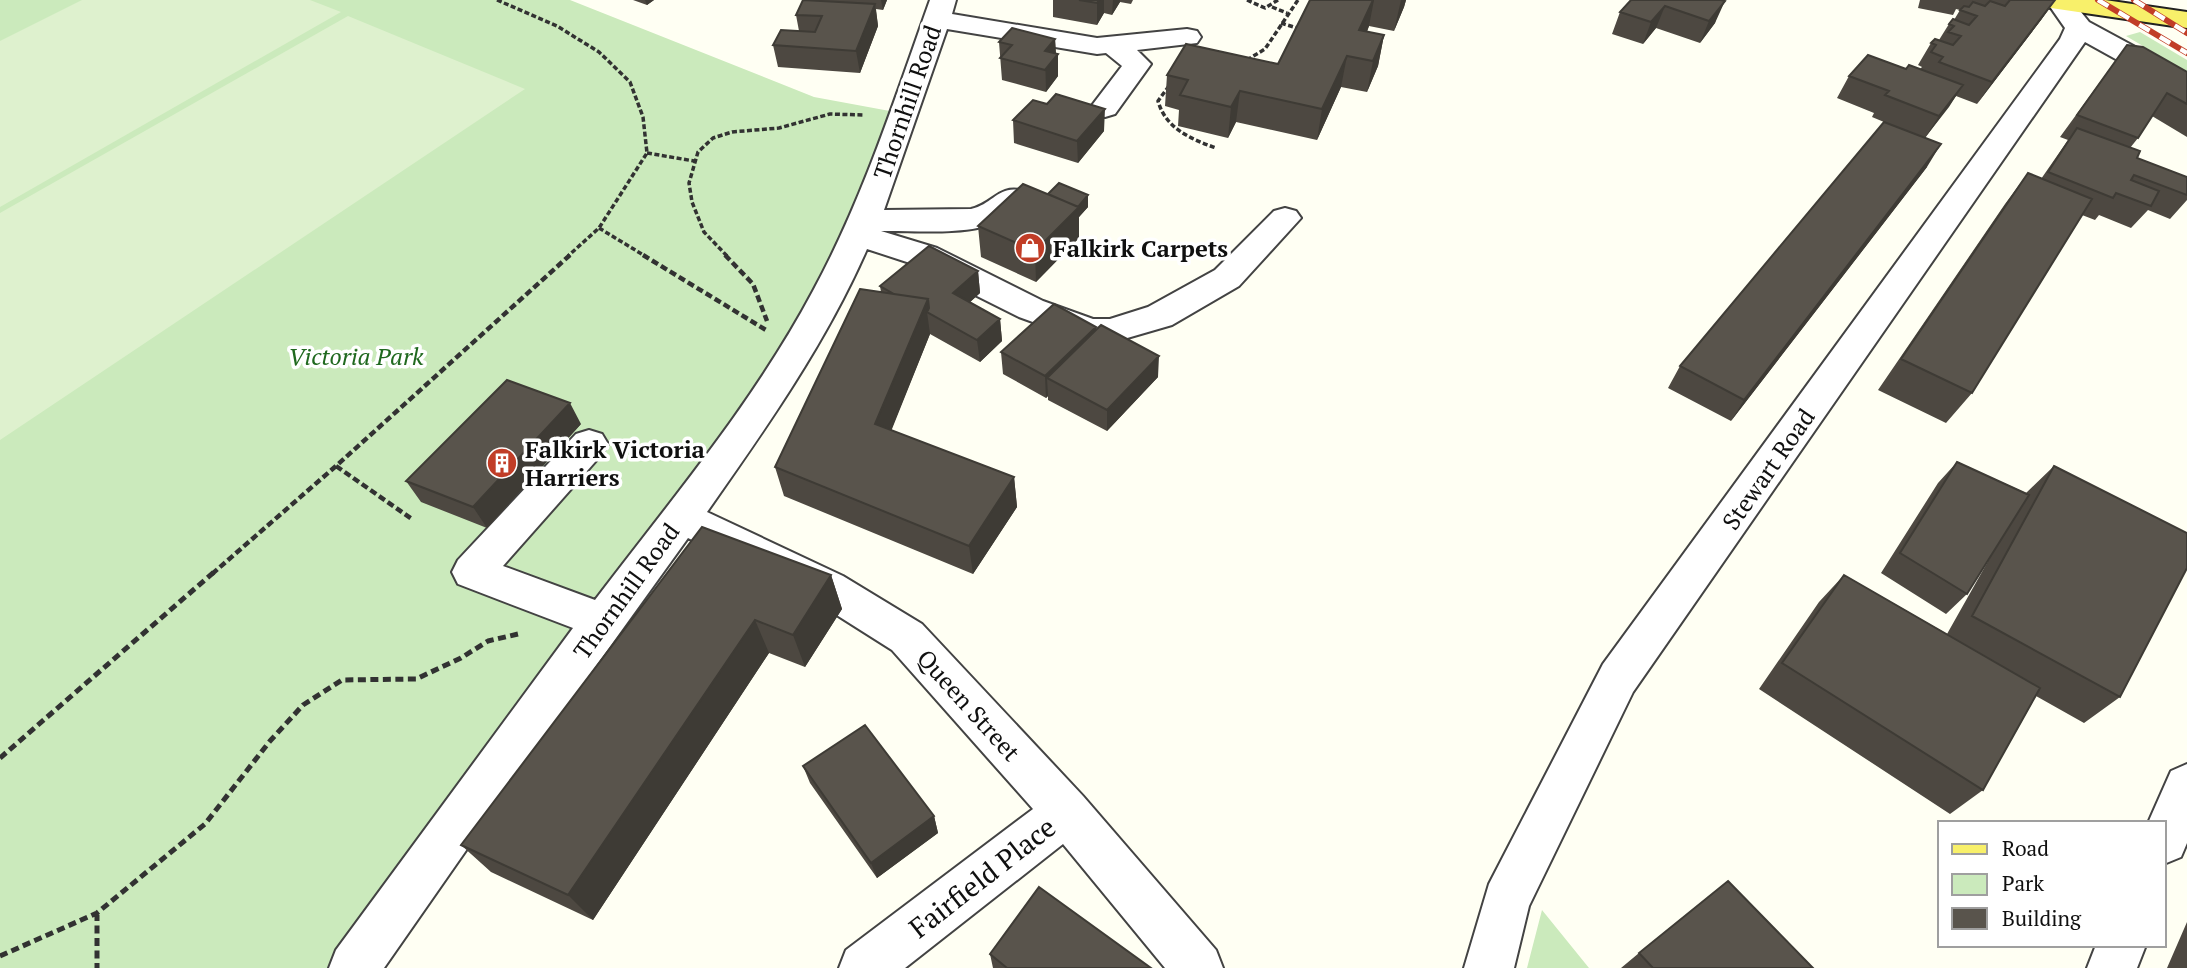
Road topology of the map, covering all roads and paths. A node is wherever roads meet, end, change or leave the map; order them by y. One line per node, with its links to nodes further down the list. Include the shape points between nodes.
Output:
1 (497, 0): 22 (path, via 557,26 599,52 630,82 643,117)
2 (1247, 0): 6 (path, via 1258,7)
3 (1279, 0): 6 (path)
4 (1298, 0): 10 (path)
5 (2133, 0): 8 (main road)
6 (1271, 7): 10 (path)
7 (939, 9): 15 (street, via 1097,46); 20 (street, Thornhill Road)
8 (2187, 9)
9 (2062, 10): 11 (main road); 18 (street); 45 (street, Stewart Road, via 2073,40 1618,678 1506,901)
10 (1287, 13): 12 (path)
11 (2187, 20)
12 (1281, 23): 13 (path); 16 (path, via 1265,49)
13 (1306, 30)
14 (1187, 37): 15 (street)
15 (1113, 45): 19 (street, via 1137,64)
16 (1239, 60)
17 (1174, 79): 21 (path, via 1158,102 1160,114 1171,126)
18 (2187, 87)
19 (1105, 108)
20 (904, 119): 23 (path, via 830,114 779,128 732,132 713,138); 27 (street, Thornhill Road)
21 (1216, 148)
22 (647, 153): 23 (path); 26 (path)
23 (694, 161): 26 (path, via 689,183 704,232 752,284 770,332)
24 (1013, 198): 27 (street, via 992,215)
25 (1285, 218): 27 (street, via 1227,278 1160,316 1110,331 1091,331 1031,309)
26 (599, 228): 29 (path)
27 (862, 228): 30 (street, Thornhill Road, via 799,345)
28 (589, 444): 32 (street, via 471,572)
29 (335, 466): 31 (path); 34 (path)
30 (681, 517): 32 (street, Thornhill Road); 36 (street, Queen Street, via 828,588 907,637)
31 (412, 519)
32 (603, 621): 42 (street, Thornhill Road)
33 (524, 632): 38 (path, via 488,641 416,679 342,680 303,705 205,824)
34 (0, 758)
35 (2187, 786): 37 (street)
36 (1066, 812): 43 (street, Fairfield Place); 44 (street, Queen Street)
37 (2166, 836)
38 (97, 913): 40 (path); 41 (path)
39 (2120, 947): 46 (street)
40 (0, 956)
41 (97, 968)
42 (354, 968)
43 (864, 968)
44 (1198, 968)
45 (1489, 968)
46 (2112, 968)

